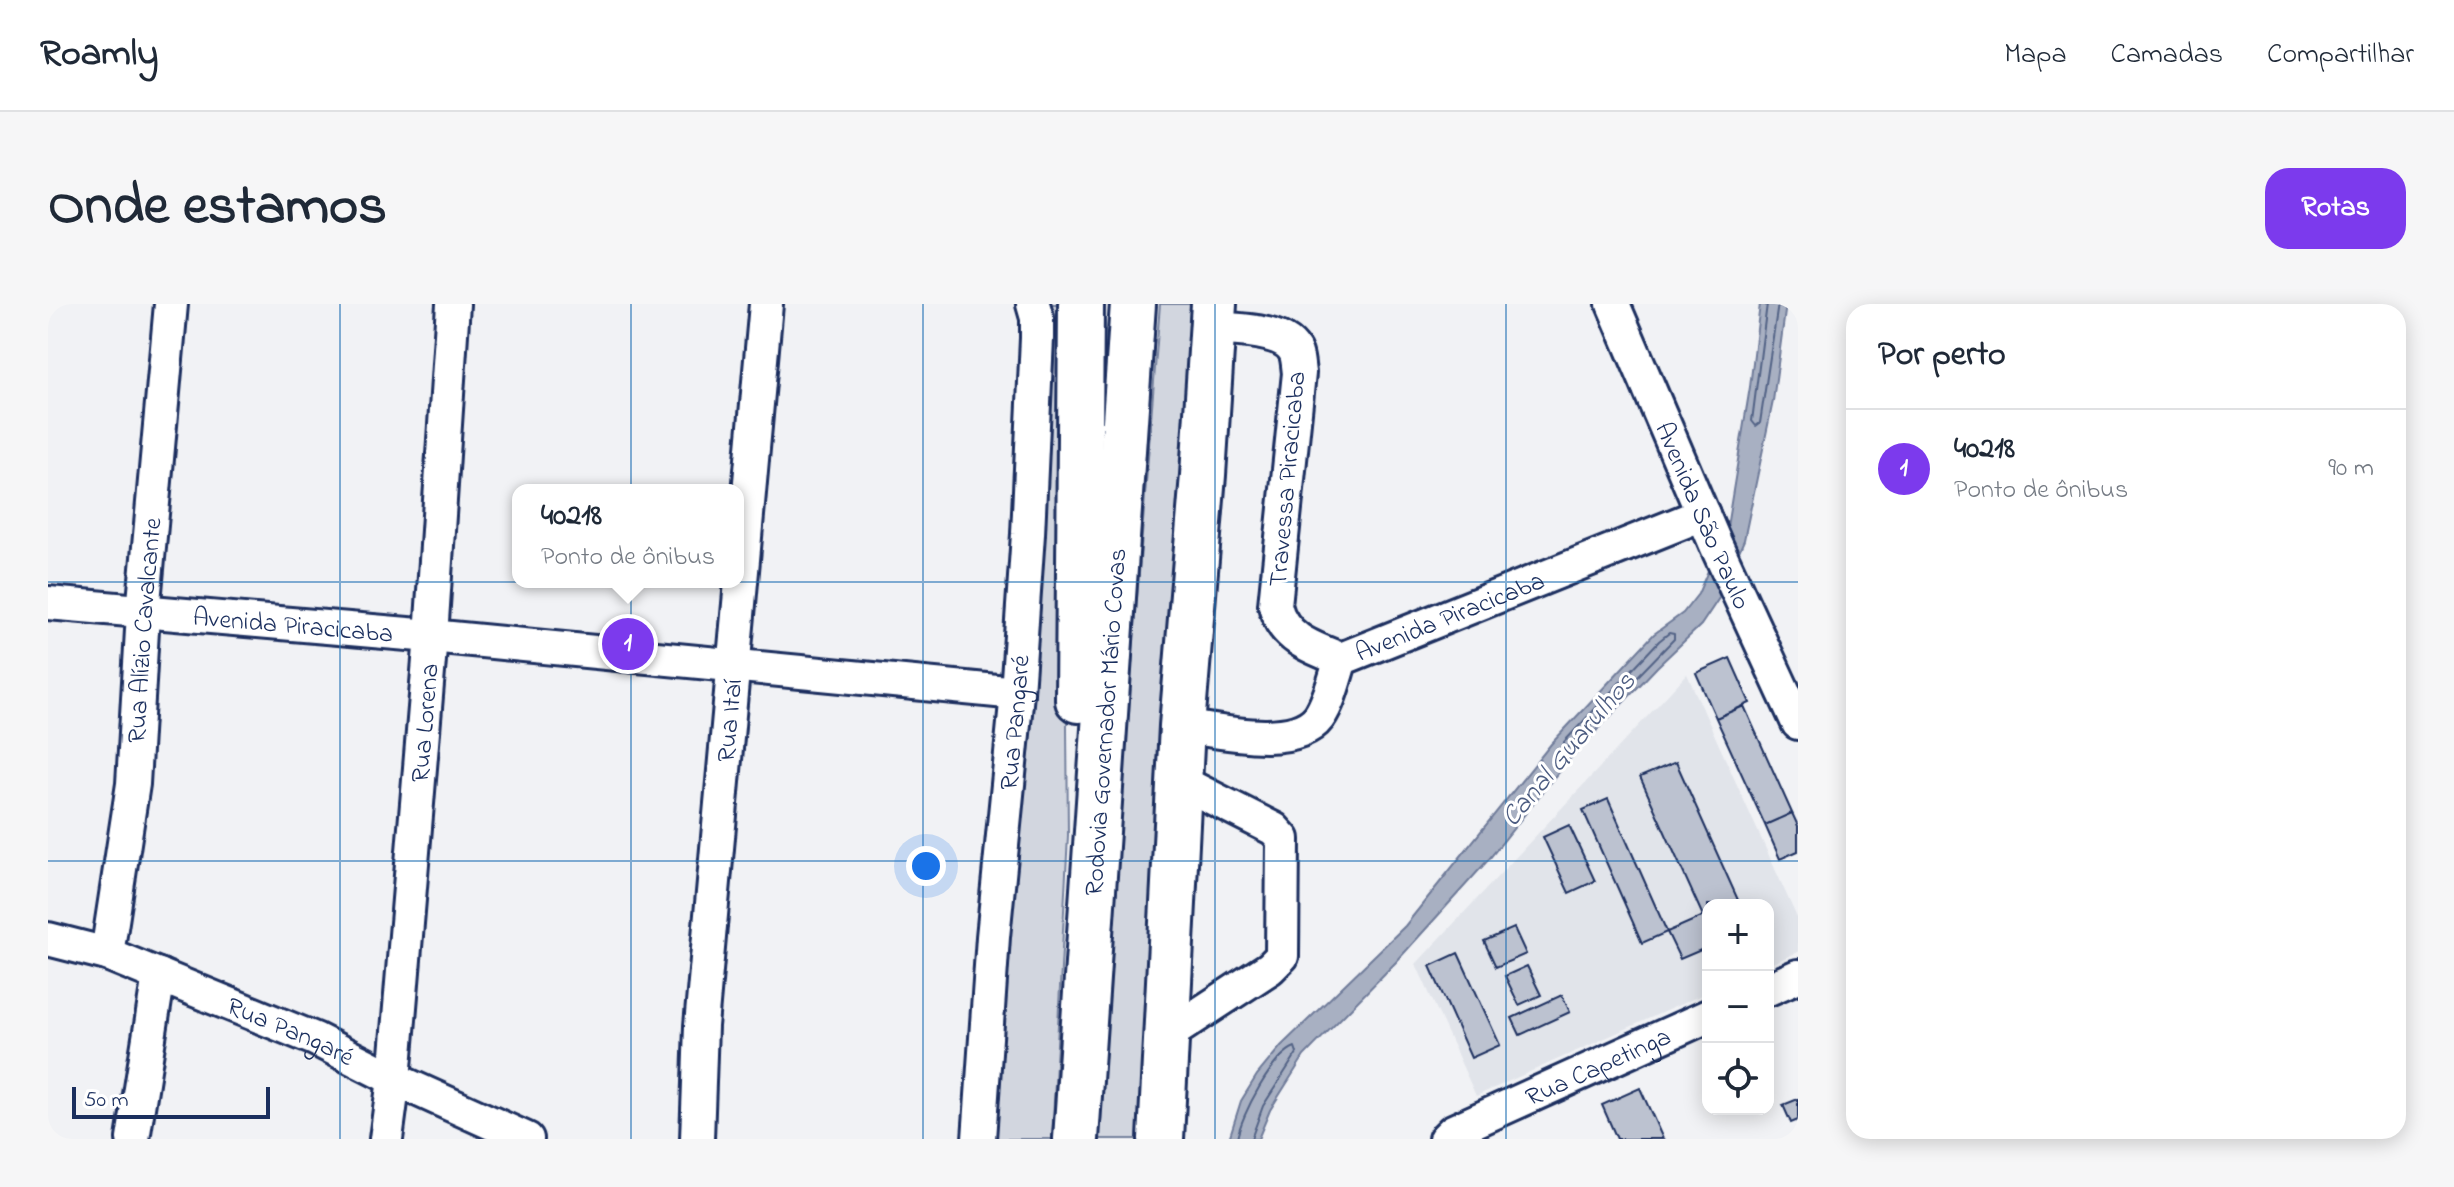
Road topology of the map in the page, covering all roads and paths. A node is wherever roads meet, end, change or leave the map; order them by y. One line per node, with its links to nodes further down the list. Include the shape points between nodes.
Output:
1 (171, 304): 13 (street, Rua Alízio Cavalcante)
2 (453, 304): 14 (street, Rua Lorena)
3 (766, 304): 10 (street, Rua Itaí)
4 (1033, 304): 17 (street, Rua Pangaré, via 1035,368)
5 (1081, 304): 22 (highway, via 1078,699)
6 (1133, 304): 22 (highway, Rodovia Governador Mário Covas)
7 (1613, 304): 9 (street, Avenida São Paulo)
8 (1213, 316): 15 (street, Travessa Piracicaba, via 1282,339 1296,353 1299,373 1275,605 1285,628 1305,645); 19 (highway)
9 (1703, 514): 15 (street, Avenida Piracicaba); 18 (street, Avenida São Paulo)
10 (744, 553)
11 (741, 588): 16 (street, Rua Itaí)
12 (48, 603): 13 (street, Avenida Piracicaba)
13 (143, 613): 14 (street, Avenida Piracicaba); 23 (street, Rua Alízio Cavalcante, via 133,784)
14 (431, 636): 16 (street, Avenida Piracicaba); 29 (street, Rua Lorena)
15 (1341, 659): 19 (street, Avenida Piracicaba, via 1319,717 1304,729 1255,735)
16 (734, 666): 17 (street, Avenida Piracicaba); 34 (street, Rua Itaí, via 701,1026)
17 (1017, 693): 35 (street, Rua Pangaré)
18 (1798, 723)
19 (1182, 726): 20 (highway)
20 (1179, 781): 28 (highway); 28 (street, via 1274,829 1283,839 1282,956)
21 (48, 939): 23 (street, Rua Pangaré)
22 (1088, 950): 36 (highway, Rodovia Governador Mário Covas)
23 (107, 954): 24 (street, Rua Pangaré)
24 (159, 975): 29 (street, Rua Pangaré, via 315,1039); 31 (street)
25 (1798, 976): 26 (street)
26 (1774, 986)
27 (1702, 1019): 30 (street, Rua Capetinga)
28 (1166, 1036): 37 (highway)
29 (394, 1079): 32 (street, Rua Lorena); 33 (street, Rua Pangaré)
30 (1451, 1136)
31 (133, 1139)
32 (386, 1139)
33 (527, 1139)
34 (697, 1139)
35 (979, 1139)
36 (1076, 1139)
37 (1161, 1139)

